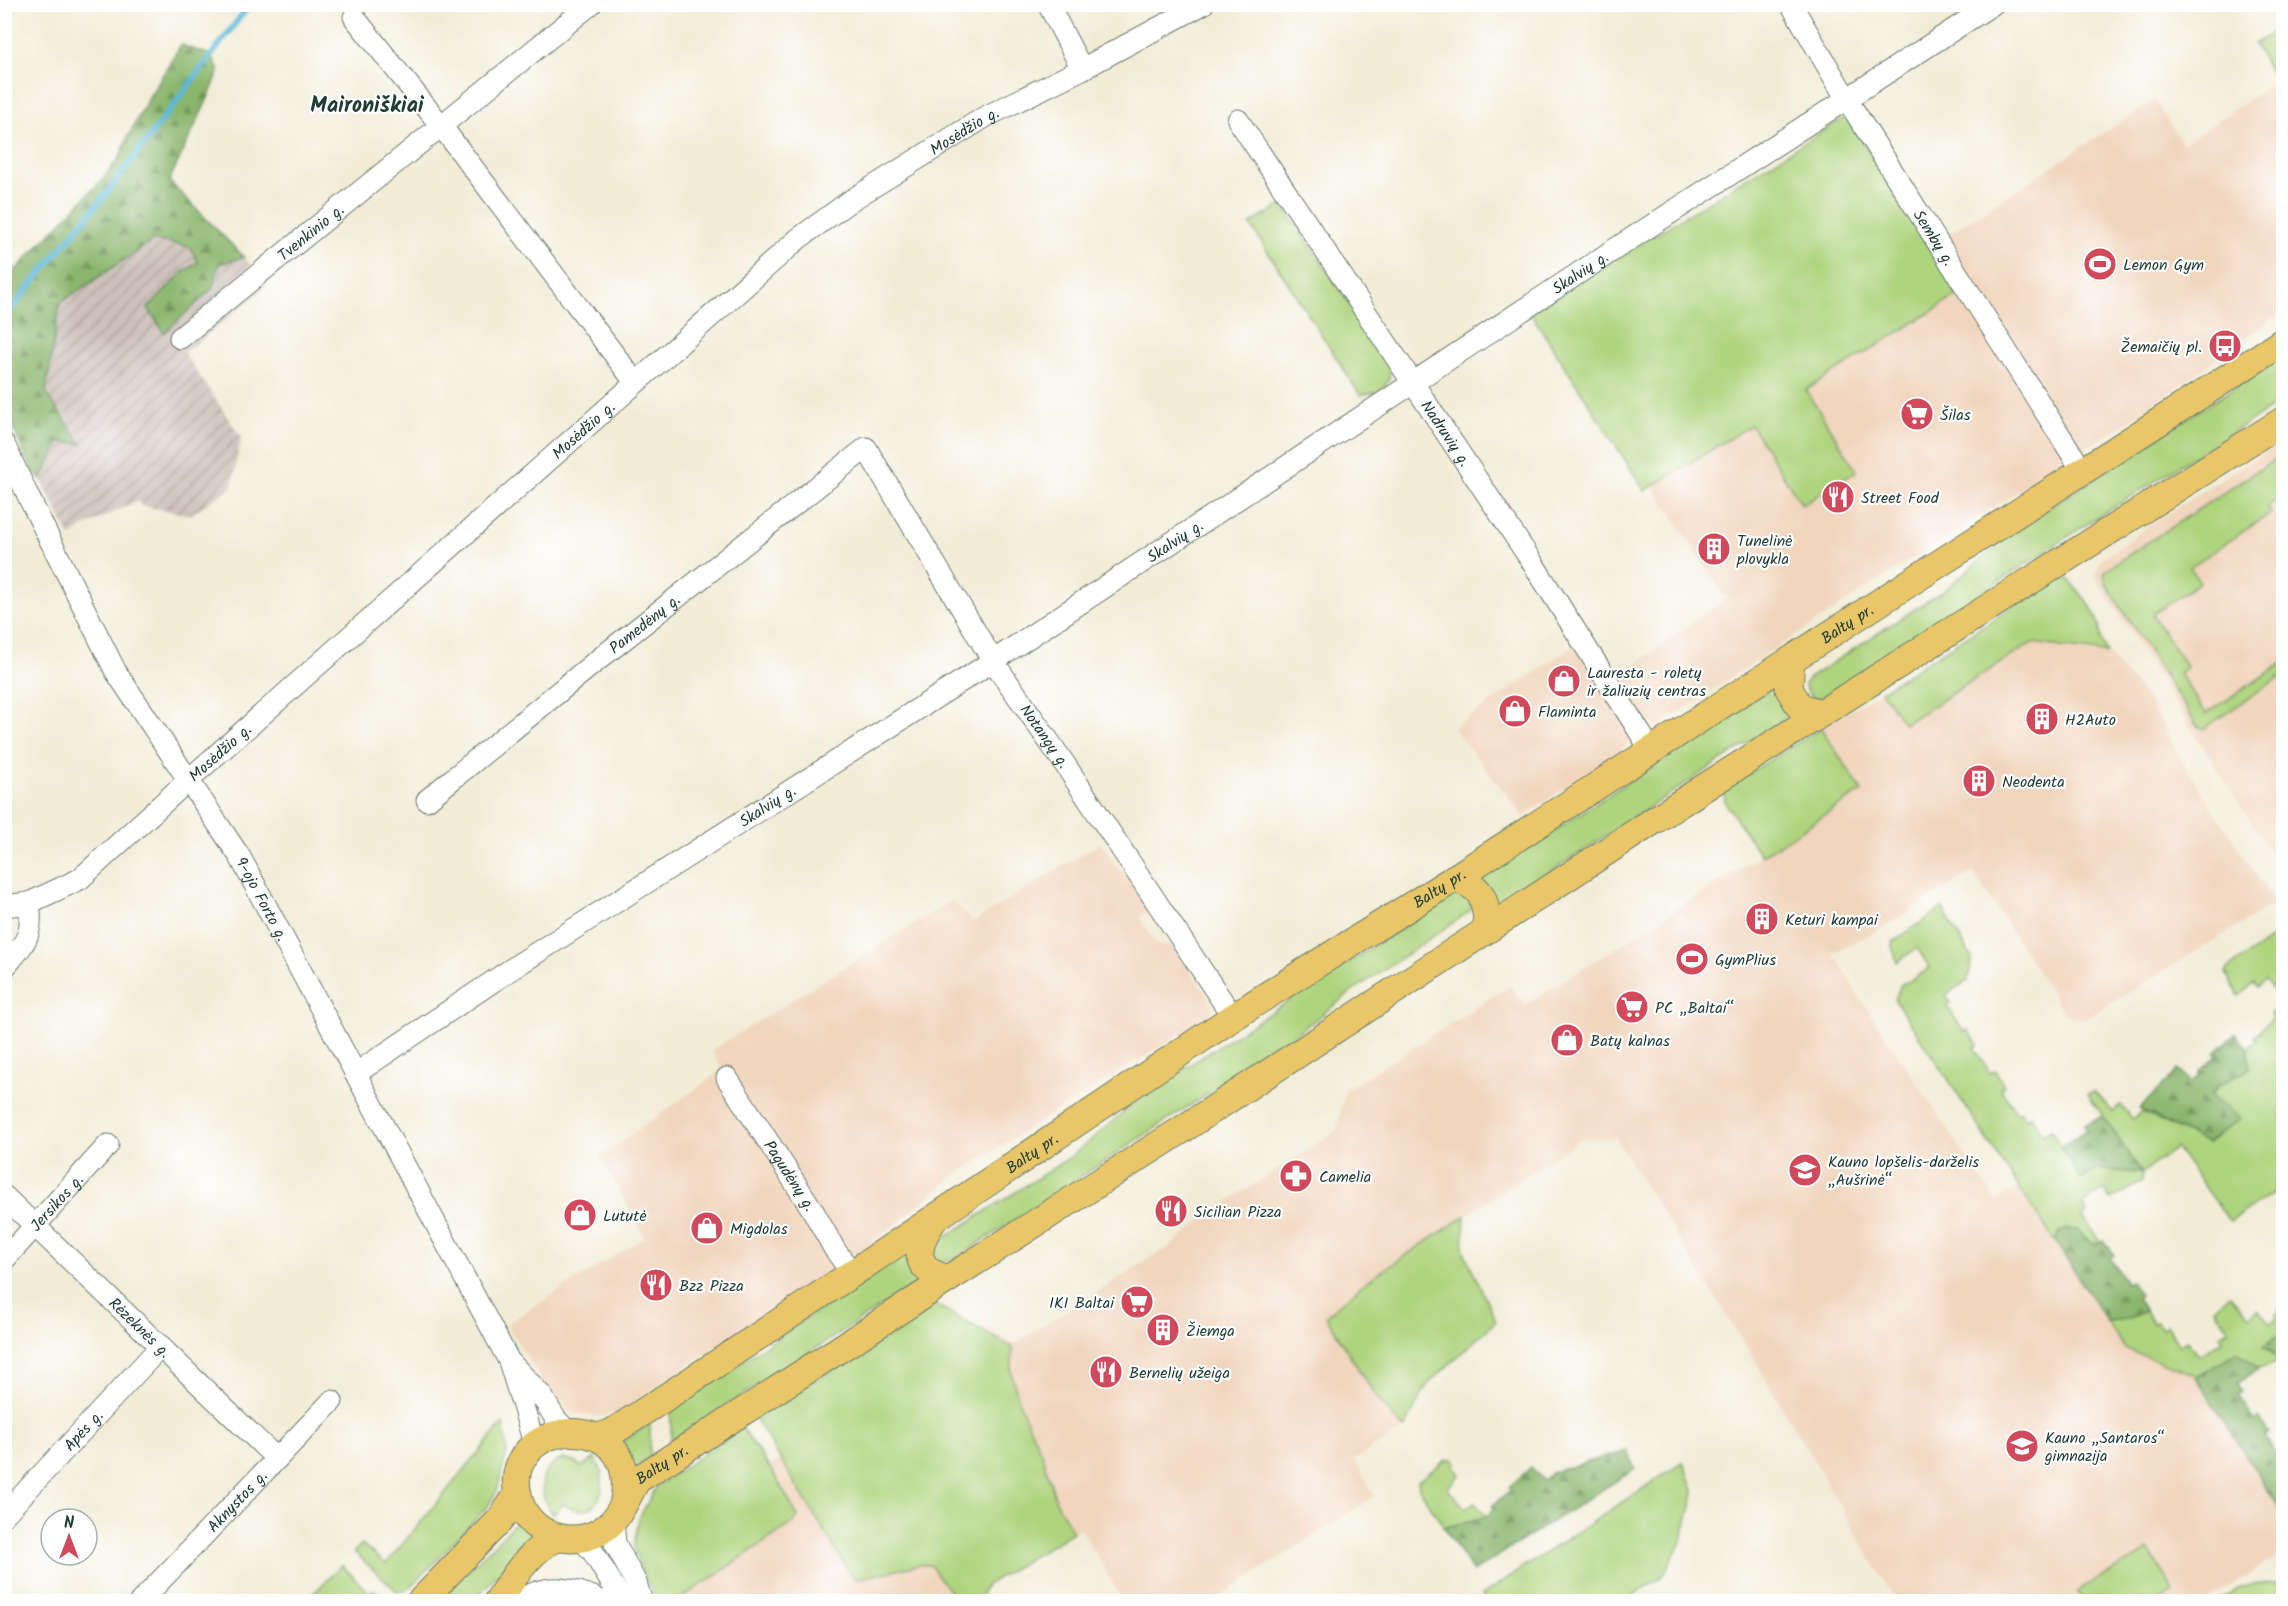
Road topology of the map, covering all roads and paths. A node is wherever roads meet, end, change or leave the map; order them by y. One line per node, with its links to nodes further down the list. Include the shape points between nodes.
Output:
1 (591, 4): 10 (street, Tvenkinio g.)
2 (1048, 4): 7 (street)
3 (1203, 4): 7 (street, Mosėdžio g.)
4 (1791, 4): 8 (street, Sembų g.)
5 (1993, 4): 8 (street, Skalvių g.)
6 (354, 17): 10 (street)
7 (1082, 69): 13 (street, Mosėdžio g., via 984,117 850,201 798,239)
8 (1846, 98): 14 (street, Skalvių g.); 18 (street, Sembų g.)
9 (1238, 120): 14 (street, Nadruvių g.)
10 (442, 127): 11 (street, Tvenkinio g.); 13 (street)
11 (180, 338)
12 (2283, 341): 18 (main road, Baltų pr.)
13 (635, 382): 23 (street, Mosėdžio g.)
14 (1412, 383): 20 (street, Skalvių g.); 22 (street, Nadruvių g.)
15 (2283, 420): 21 (main road, Baltų pr.)
16 (4, 444): 23 (street, 9-ojo Forto g., via 116,672)
17 (866, 448): 20 (street, Notangų g.); 24 (street, Pamedėnų g.)
18 (2082, 470): 19 (main road, Baltų pr.)
19 (1791, 660): 21 (main road, via 1789,689 1800,707); 22 (main road, Baltų pr.)
20 (993, 661): 30 (street, Notangų g.); 31 (street, Skalvių g., via 516,966)
21 (1821, 713): 28 (main road, Baltų pr.)
22 (1651, 750): 25 (main road, Baltų pr.)
23 (188, 780): 26 (street, Mosėdžio g., via 80,879); 31 (street, 9-ojo Forto g., via 240,857)
24 (427, 800)
25 (1454, 879): 28 (main road, via 1467,882 1484,899); 30 (main road, Baltų pr.)
26 (29, 903): 27 (street, Mosėdžio g.); 29 (street, via 32,924 23,946)
27 (4, 906)
28 (1488, 929): 39 (main road, Baltų pr.)
29 (4, 968)
30 (1233, 1017): 35 (main road, Baltų pr.)
31 (355, 1074): 41 (street, 9-ojo Forto g.)
32 (727, 1078): 38 (street, Pagudėnų g.)
33 (108, 1145): 36 (street, Jersikos g.)
34 (4, 1196): 36 (street, Rėzeknės g.)
35 (932, 1221): 38 (main road, Baltų pr.); 39 (main road, via 921,1238 921,1260 935,1275)
36 (35, 1225): 37 (street, Jersikos g.); 40 (street, Rėzeknės g.)
37 (4, 1260)
38 (852, 1273): 44 (main road, Baltų pr., via 611,1433)
39 (948, 1279): 48 (main road, Baltų pr., via 637,1480)
40 (161, 1346): 46 (street, Rėzeknės g.); 49 (street, Apės g.)
41 (510, 1361): 43 (street, 9-ojo Forto g.); 45 (street, 9-ojo Forto g.)
42 (332, 1401): 46 (street, Aknystos g.)
43 (567, 1431): 44 (main road); 45 (main road, via 543,1438)
44 (598, 1437): 48 (main road, Baltų pr., via 622,1464 626,1488)
45 (534, 1446): 47 (main road, via 522,1463)
46 (277, 1459): 51 (street, Aknystos g.)
47 (518, 1494): 50 (main road, via 531,1522 545,1533); 52 (main road, via 500,1521)
48 (618, 1511): 50 (main road, Baltų pr., via 593,1536); 57 (street, via 615,1542)
49 (4, 1515)
50 (569, 1538): 53 (main road, Baltų pr., via 543,1544); 56 (street, via 593,1552)
51 (140, 1602)
52 (420, 1602)
53 (497, 1602)
54 (518, 1602): 55 (street, via 526,1596 564,1588)
55 (603, 1602)
56 (623, 1602)
57 (642, 1602)

